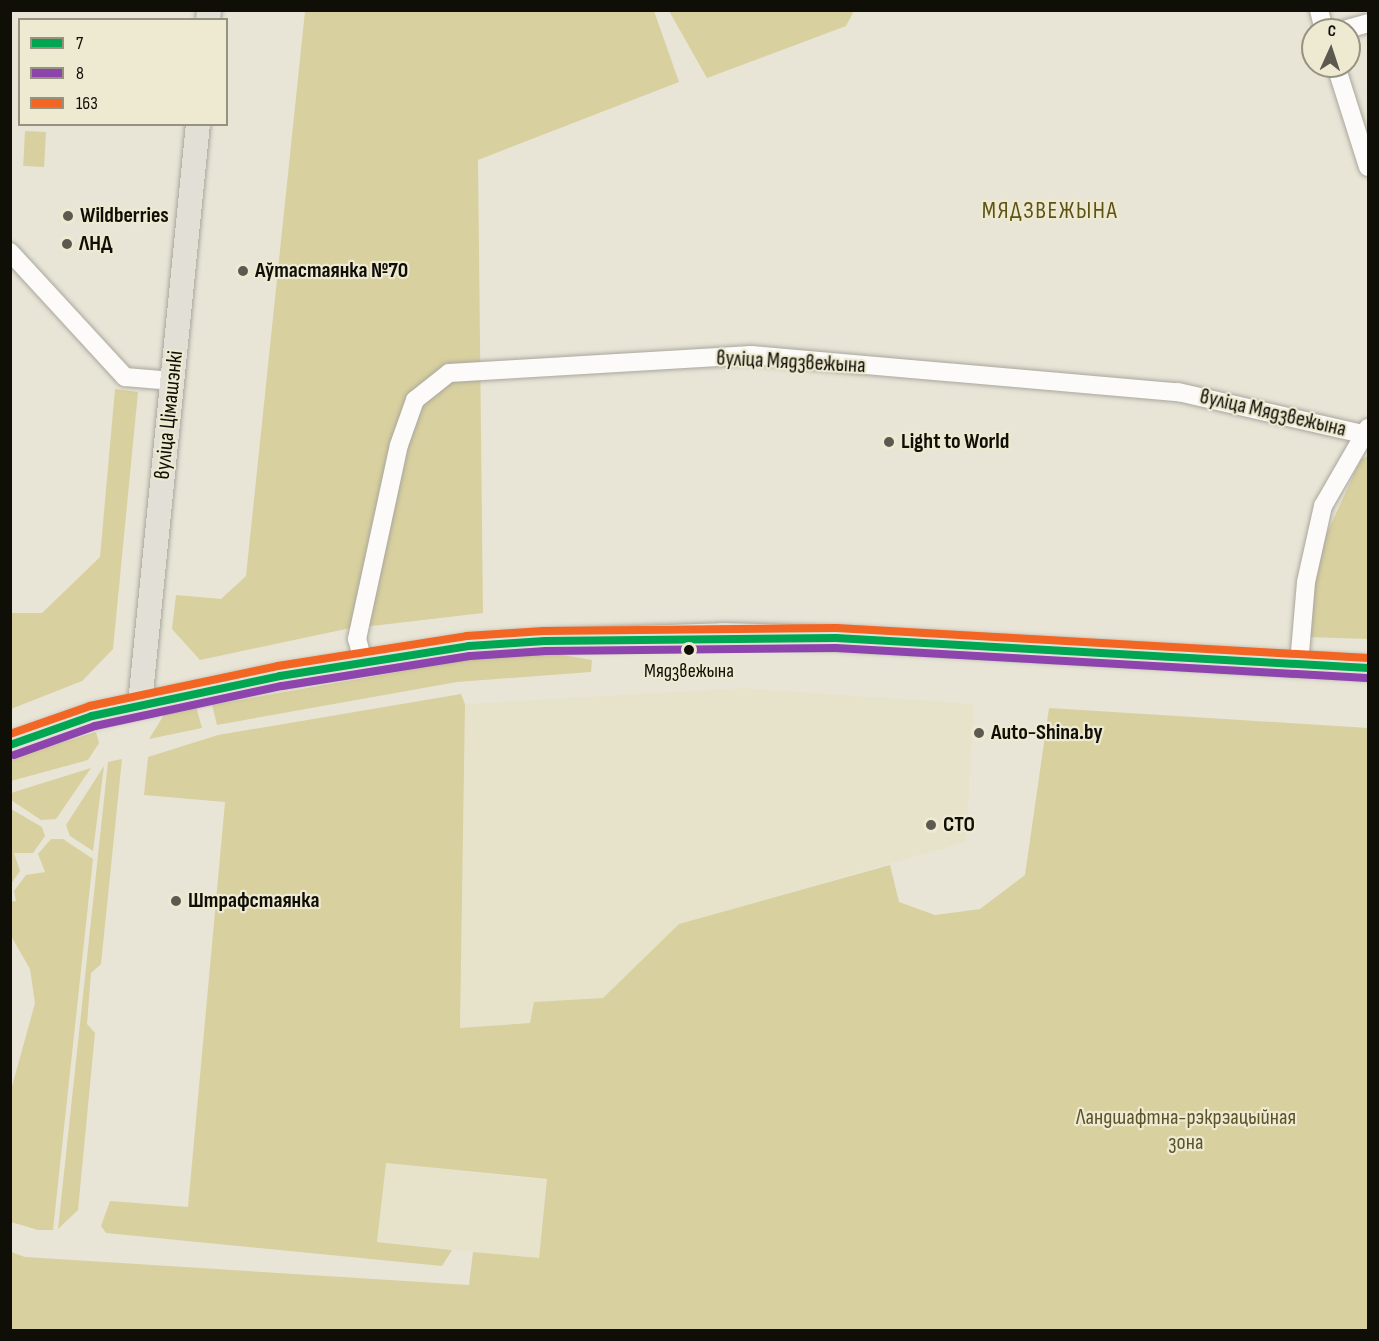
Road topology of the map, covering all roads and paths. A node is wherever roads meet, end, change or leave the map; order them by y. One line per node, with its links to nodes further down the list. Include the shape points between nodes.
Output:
1 (1340, 78): 3 (street)
2 (198, 126): 5 (main road, вуліца Цімашэнкі)
3 (1368, 167)
4 (10, 252): 5 (street, via 125,376)
5 (173, 381): 10 (main road, вуліца Цімашэнкі)
6 (1367, 432): 7 (street, вуліца Мядзвежына, via 1178,392 751,355 449,373 415,400 399,445 357,639); 8 (street, via 1323,506 1306,582)
7 (363, 661): 8 (main road, via 480,646 722,635); 10 (main road)
8 (1299, 664): 9 (main road)
9 (1368, 668)
10 (140, 704): 11 (main road)
11 (10, 745)

